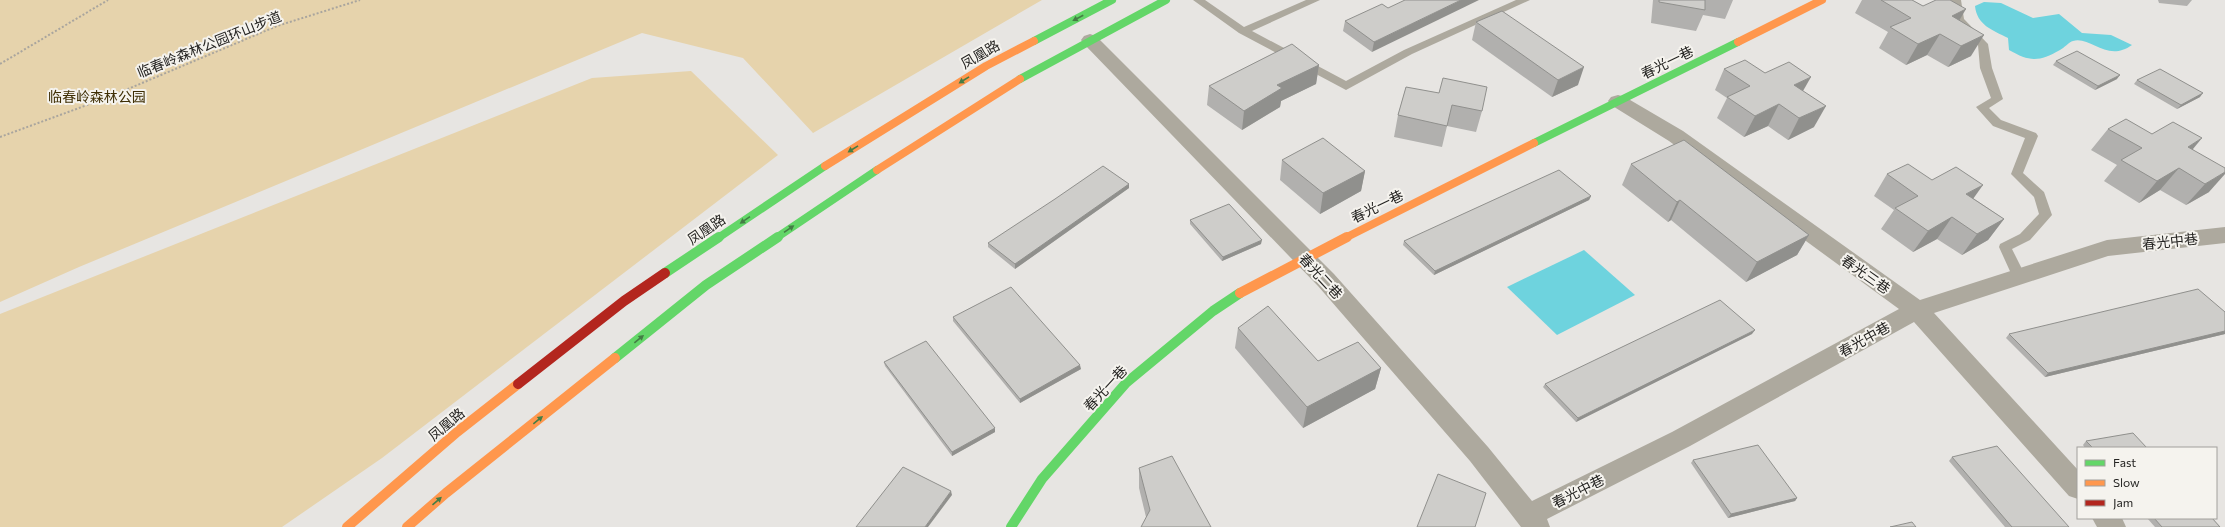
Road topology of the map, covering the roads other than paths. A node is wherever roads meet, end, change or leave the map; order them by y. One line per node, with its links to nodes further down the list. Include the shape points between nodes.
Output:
1 (1112, 0): 18 (main road, 凤凰路, one-way to 18, via 986,66 820,169 624,301 457,432)
2 (1166, 0): 9 (main road)
3 (1198, 0): 8 (lane)
4 (1315, 0): 8 (lane)
5 (1525, 0): 8 (lane, via 1408,52 1346,86)
6 (1822, 0): 10 (main road, 春光一巷)
7 (1956, 0): 13 (lane, via 1959,20 1983,44 1986,68 1997,99 1982,107 1997,123 2032,136 2017,174 2040,195 2046,214 2026,237 2005,247)
8 (1243, 31)
9 (1090, 40): 12 (street, 春光二巷); 19 (main road, one-way to 9, via 706,286 870,174 1032,72)
10 (1618, 101): 12 (main road, 春光一巷); 14 (street, 春光三巷, via 1676,136)
11 (2225, 235): 13 (street, 春光中巷, via 2107,248)
12 (1304, 258): 17 (street, 春光二巷, via 1479,454); 20 (main road, 春光一巷, via 1248,288 1214,311 1126,383 1042,480)
13 (2018, 277): 14 (street, 春光中巷)
14 (1917, 310): 15 (street, 春光三巷); 17 (street, 春光中巷)
15 (2077, 487)
16 (2106, 519): 21 (street)
17 (1532, 522)
18 (347, 527)
19 (407, 527)
20 (1011, 527)
21 (2113, 527)

